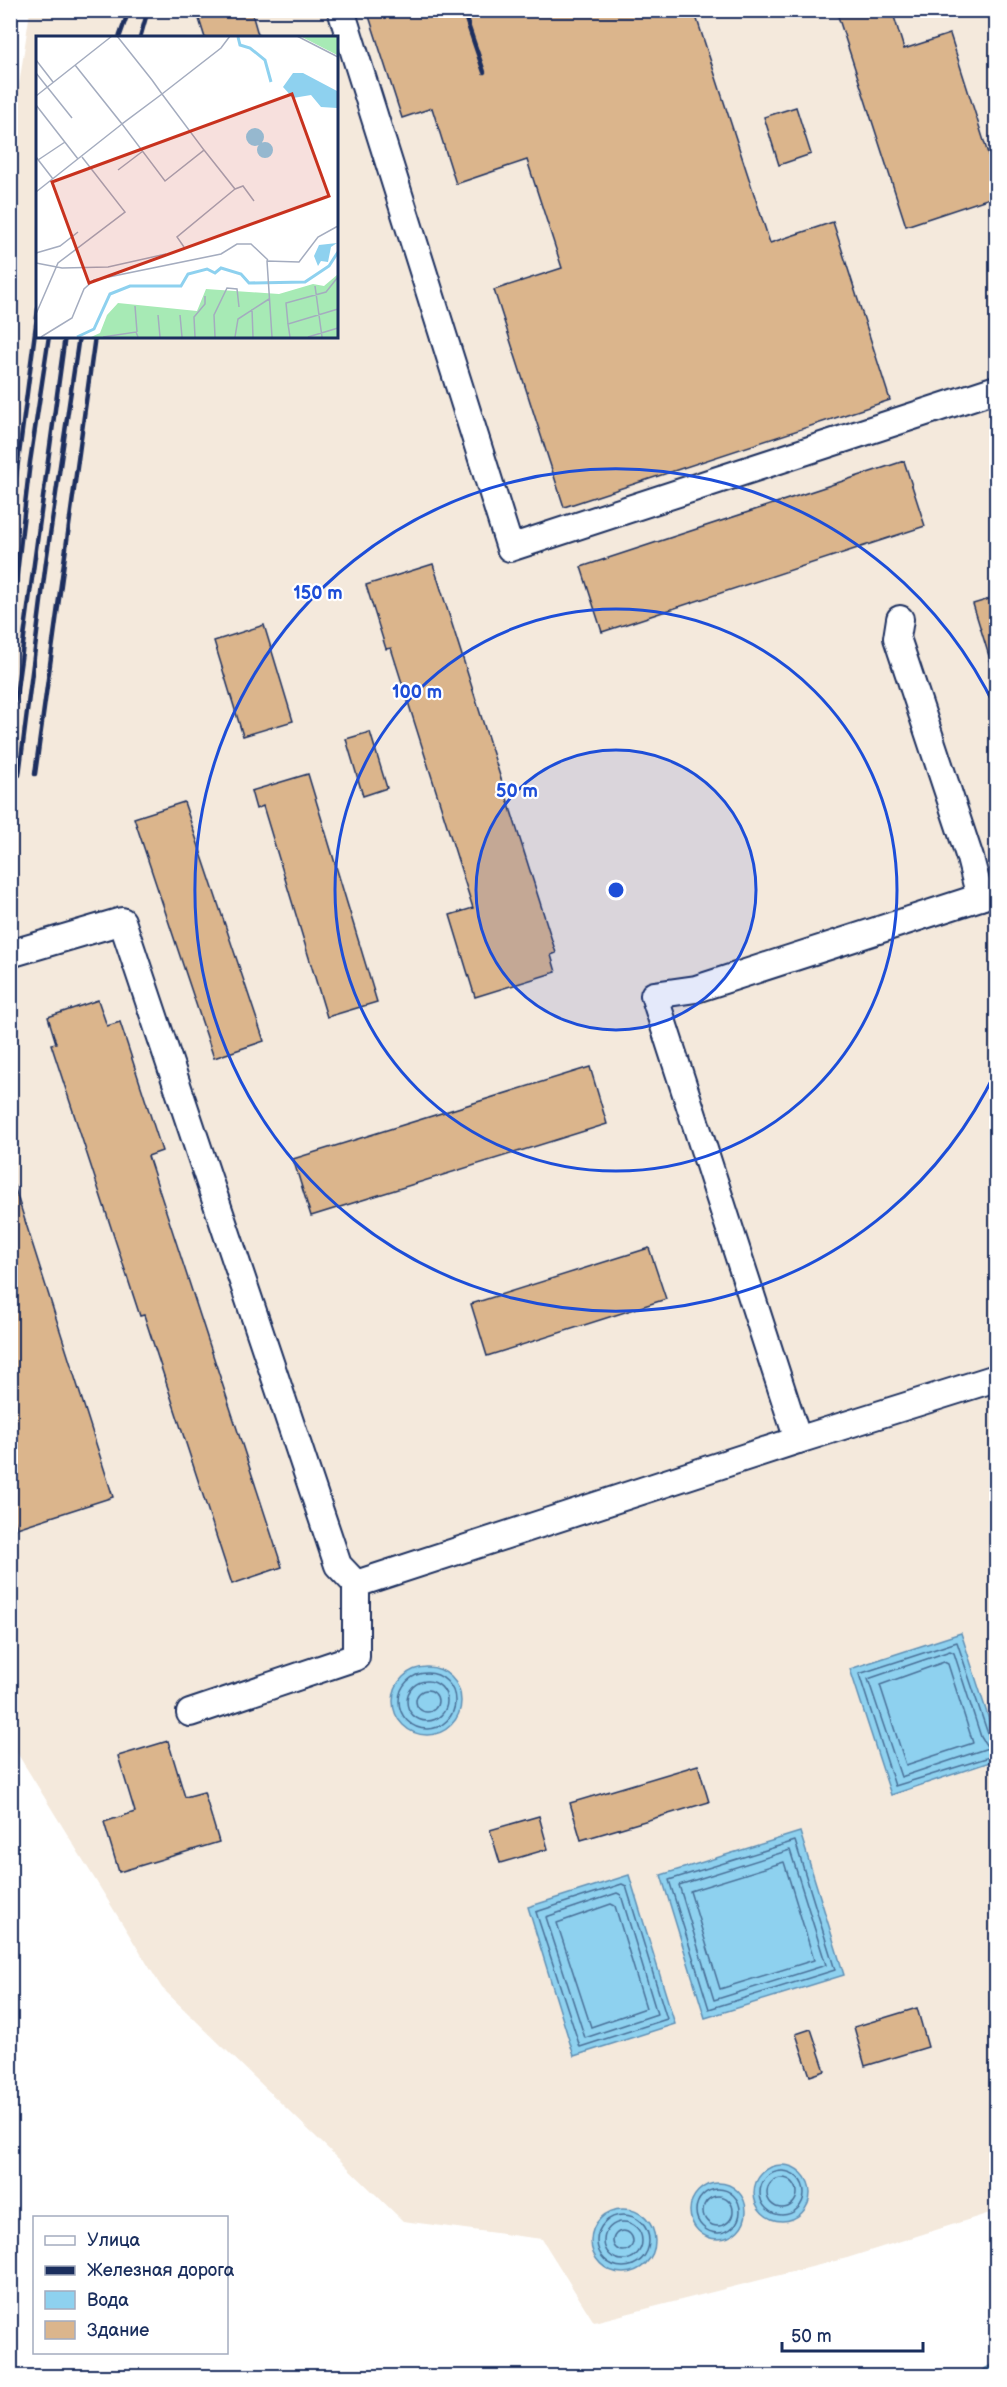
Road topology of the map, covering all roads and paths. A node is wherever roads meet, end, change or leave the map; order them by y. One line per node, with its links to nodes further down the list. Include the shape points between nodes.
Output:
1 (342, 10): 2 (lane, via 510,548)
2 (996, 389)
3 (900, 619): 4 (lane, via 897,638 970,858)
4 (988, 895): 7 (lane, via 696,989 654,995)
5 (13, 953): 8 (lane, via 122,921 338,1565)
6 (996, 1377): 7 (lane)
7 (798, 1440): 8 (lane)
8 (356, 1584): 9 (lane, via 356,1657)
9 (190, 1713)

